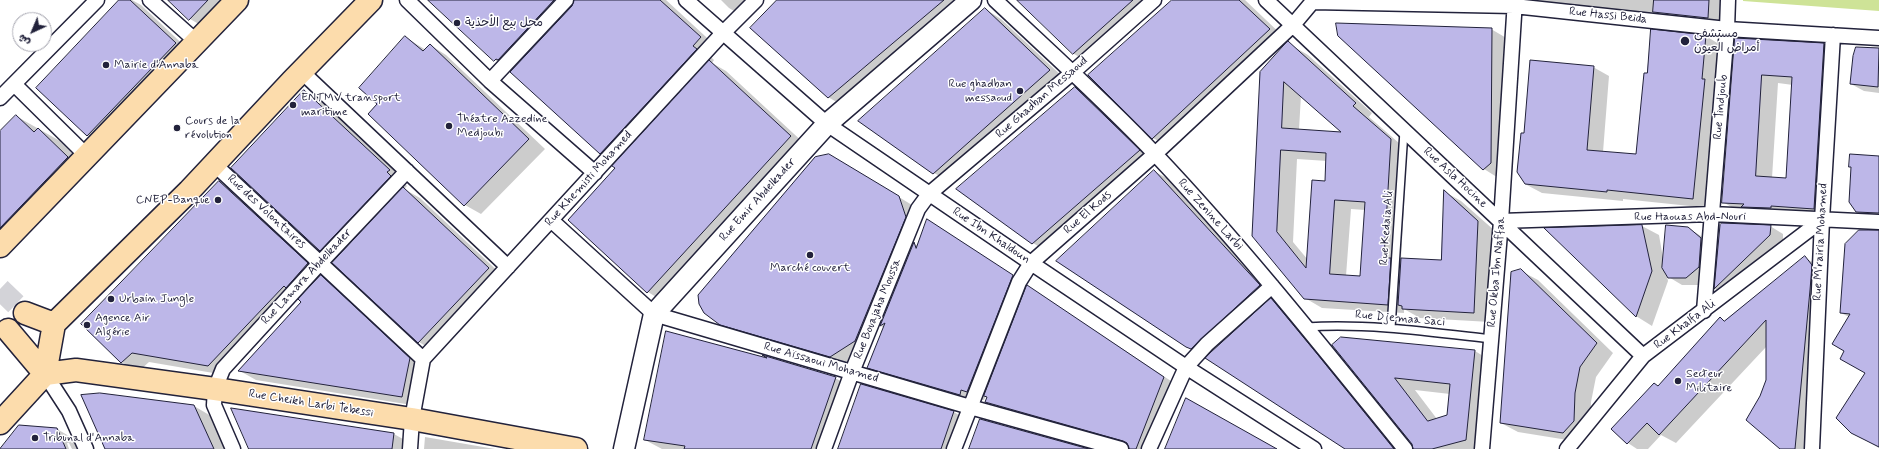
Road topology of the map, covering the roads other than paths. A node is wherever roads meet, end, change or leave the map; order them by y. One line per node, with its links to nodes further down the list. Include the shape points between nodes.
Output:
1 (97, 0): 25 (street)
2 (150, 0): 21 (street)
3 (237, 0): 21 (main road)
4 (371, 0): 22 (main road)
5 (407, 0): 24 (street)
6 (566, 0): 24 (street)
7 (686, 0): 18 (street, Rue Ibn Khaldoun)
8 (756, 0): 18 (street, Rue Khemisti Mohamed)
9 (971, 0): 26 (street, Rue Emir Abdelkader)
10 (995, 0): 23 (street, Rue Zenine Larbi)
11 (1154, 0): 23 (street, Rue Ghadban Messaoud)
12 (1266, 0): 16 (street, Rue Asla Hocine)
13 (1728, 0): 17 (street, Rue Tindjoub)
14 (1313, 1): 15 (street, Rue Hassi Beida); 16 (street, Rue El Kods)
15 (1515, 3): 17 (street, Rue Hassi Beida); 37 (street, Rue Okba Ibn Naffaa)
16 (1293, 25): 27 (street, Rue Asla Hocine); 28 (street, Rue El Kods)
17 (1727, 29): 19 (street, Rue Hassi Beida); 34 (street, Rue Tindjoub)
18 (722, 34): 26 (street, Rue Ibn Khaldoun); 32 (street, Rue Khemisti Mohamed)
19 (1833, 35): 20 (street, Rue Hassi Beida); 35 (street, Rue M'rairia Mohamed)
20 (1879, 38)
21 (197, 42): 29 (main road)
22 (301, 71): 30 (main road); 31 (street)
23 (1072, 73): 28 (street, Rue Zenine Larbi); 33 (street, Rue Ghadban Messaoud)
24 (490, 81): 32 (street)
25 (4, 90): 29 (street)
26 (827, 124): 33 (street, Rue Ibn Khaldoun); 46 (street, Rue Emir Abdelkader)
27 (1404, 131): 37 (street, Rue Asla Hocine); 49 (lane, Rue Kedaia Ali)
28 (1155, 154): 41 (street, Rue El Kods); 43 (street, Rue Zenine Larbi)
29 (87, 156): 39 (main road)
30 (214, 164): 40 (street, Rue des Volontaires); 47 (main road)
31 (407, 171): 40 (street, Rue Lamara Abdelkader); 42 (street)
32 (594, 173): 36 (street, Rue Khemisti Mohamed)
33 (929, 194): 41 (street, Rue Ibn Khaldoun); 55 (street, Rue Bouajaha Moussa, via 918,209)
34 (1712, 214): 35 (street, Rue Haouas Abd-Nouri); 37 (street, Rue Haouas Abd-Nouri); 44 (street, Rue Tindjoub)
35 (1822, 220): 38 (street, Rue Haouas Abd-Nouri); 44 (street, Rue Khalfa Ali); 74 (street, Rue M'rairia Mohamed)
36 (552, 221): 42 (street, Rue Khemisti Mohamed); 46 (street, Rue Aïssaoui Mohamed)
37 (1501, 221): 51 (street, Rue Okba Ibn Naffaa); 52 (street, Rue Asla Hocine)
38 (1879, 222)
39 (0, 246)
40 (320, 263): 53 (street, Rue des Volontaires); 57 (street, Rue Lamara Abdelkader, via 223,370)
41 (1031, 263): 54 (street, Rue Ibn Khaldoun); 58 (street, Rue El Kods, via 1019,282)
42 (508, 267): 53 (street, Rue Khemisti Mohamed)
43 (1272, 286): 48 (street, Rue Zenine Larbi); 54 (street)
44 (1704, 311): 52 (street, Rue Khalfa Ali)
45 (25, 313): 47 (main road)
46 (654, 314): 55 (street, Rue Aïssaoui Mohamed); 65 (street, Rue Emir Abdelkader)
47 (54, 324): 56 (main road)
48 (1306, 327): 49 (lane, Rue Djemaa Saci); 71 (street, Rue Zenine Larbi)
49 (1391, 328): 51 (lane, Rue Djemaa Saci)
50 (8, 330): 56 (main road)
51 (1491, 339): 72 (street, Rue Okba Ibn Naffaa)
52 (1643, 356): 73 (street, Rue Khalfa Ali)
53 (423, 359): 59 (street)
54 (1186, 367): 69 (street); 70 (street, Rue Ibn Khaldoun)
55 (852, 372): 58 (street, Rue Aïssaoui Mohamed); 66 (street, Rue Bouajaha Moussa)
56 (45, 374): 57 (main road, Rue Cheikh Larbi Tebessi, via 76,370); 60 (main road); 61 (street, via 70,411)
57 (215, 389): 59 (main road, Rue Cheikh Larbi Tebessi); 62 (street, via 214,405)
58 (970, 407): 67 (street, Rue El Kods); 68 (street, Rue Aïssaoui Mohamed)
59 (412, 419): 63 (street); 64 (main road, Rue Cheikh Larbi Tebessi)
60 (0, 423)
61 (86, 449)
62 (233, 449)
63 (410, 449)
64 (576, 449)
65 (624, 449)
66 (824, 449)
67 (954, 449)
68 (1121, 449)
69 (1149, 449)
70 (1314, 449)
71 (1405, 449)
72 (1482, 449)
73 (1567, 449)
74 (1812, 449)

